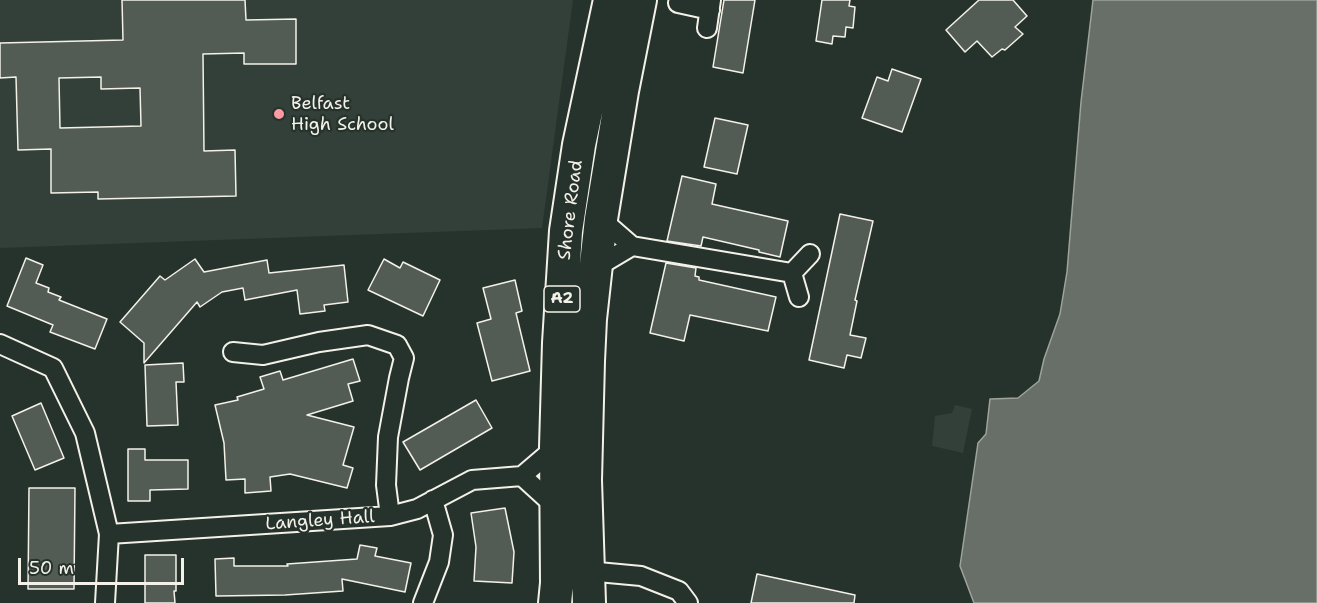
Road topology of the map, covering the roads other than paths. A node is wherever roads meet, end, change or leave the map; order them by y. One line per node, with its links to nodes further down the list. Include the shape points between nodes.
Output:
1 (610, 0): 14 (highway, Shore Road / A2, via 579,145 566,231)
2 (640, 0): 6 (highway, Shore Road / A2)
3 (678, 3): 4 (street)
4 (711, 5): 5 (street)
5 (707, 28)
6 (601, 219): 7 (street); 9 (highway, Shore Road / A2)
7 (632, 246): 9 (street); 10 (street)
8 (810, 254): 10 (street)
9 (595, 268): 20 (highway, Shore Road / A2, via 588,361)
10 (792, 273): 11 (street)
11 (799, 297)
12 (0, 344): 19 (street, via 53,368 85,433)
13 (233, 352): 18 (street, via 263,355 368,335 397,345 404,358 388,437 386,485)
14 (556, 447): 15 (street); 17 (highway, Shore Road / A2)
15 (522, 476): 16 (street, Langley Hall, via 472,480); 17 (street)
16 (433, 501): 18 (street, Langley Hall); 22 (street, via 443,535 439,562)
17 (556, 507): 23 (highway, Shore Road / A2)
18 (390, 516): 19 (street, Langley Hall)
19 (110, 534): 21 (street)
20 (587, 571): 24 (highway, Shore Road / A2); 25 (street, via 641,576 679,591)
21 (105, 603)
22 (423, 603)
23 (555, 603)
24 (589, 603)
25 (688, 603)

